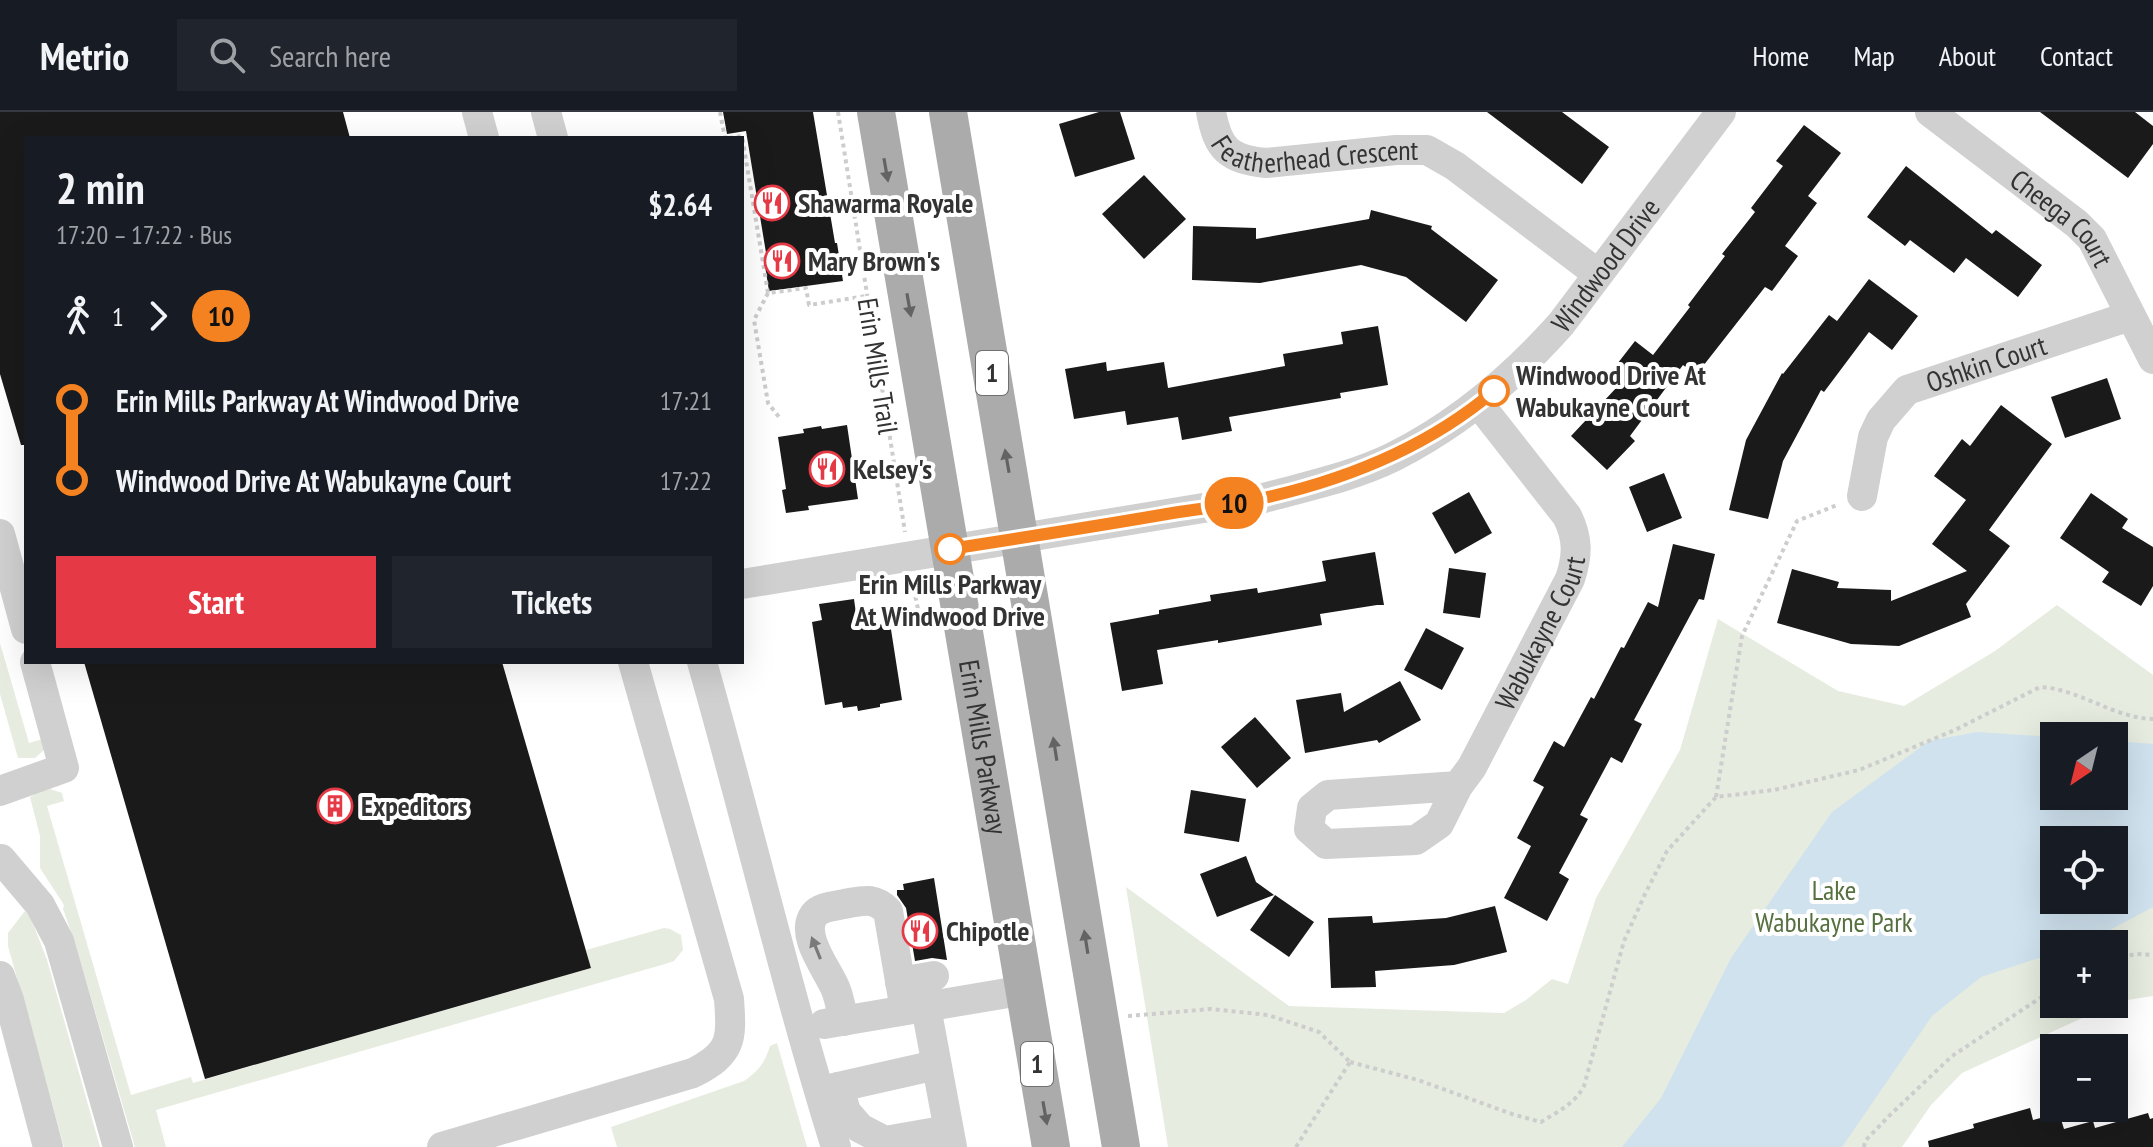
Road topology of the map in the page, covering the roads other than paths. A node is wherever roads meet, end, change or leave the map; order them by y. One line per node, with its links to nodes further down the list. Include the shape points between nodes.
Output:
1 (477, 112): 8 (street)
2 (546, 112): 9 (street)
3 (876, 112): 17 (main road, Erin Mills Parkway / 1, one-way to 17)
4 (948, 112): 16 (main road, 1, one-way to 4)
5 (1211, 112): 10 (street, Featherhead Crescent, via 1215,134 1228,153 1245,161 1427,150)
6 (1721, 112): 10 (street, Windwood Drive)
7 (1930, 112): 11 (street, Cheega Court, via 2092,239)
8 (483, 136)
9 (552, 136)
10 (1598, 274): 13 (street, Windwood Drive, via 1542,346)
11 (2130, 316): 12 (street, Cheega Court); 14 (street, Oshkin Court, via 1907,390 1873,437)
12 (2153, 359)
13 (1479, 404): 16 (street, Windwood Drive, via 1391,458 1345,475 1264,498); 23 (street, Wabukayne Court, via 1567,516 1577,547 1570,579)
14 (1862, 496)
15 (0, 534): 19 (street)
16 (1019, 538): 17 (street, Windwood Drive); 42 (main road, 1, one-way to 16)
17 (950, 549): 18 (street, Windwood Drive); 29 (main road, Erin Mills Parkway / 1)
18 (744, 584)
19 (24, 622)
20 (36, 664): 24 (street, via 64,768)
21 (634, 664): 38 (street, via 729,999 731,1031 724,1051 693,1073)
22 (703, 664): 32 (street)
23 (1458, 786)
24 (0, 791)
25 (0, 848): 26 (street)
26 (0, 861): 37 (street, via 40,905 59,941)
27 (0, 976): 36 (street)
28 (934, 976): 30 (street)
29 (1025, 990): 30 (street); 41 (main road, Erin Mills Parkway / 1, one-way to 41)
30 (910, 1000): 31 (street); 31 (street, one-way to 30, via 836,989 812,942 813,917 822,909 870,899 888,911); 33 (street)
31 (844, 1021): 32 (street)
32 (803, 1032): 34 (street); 39 (street, via 795,1067)
33 (936, 1065): 34 (street); 35 (street)
34 (829, 1089): 35 (street, via 860,1128 885,1141); 40 (street)
35 (950, 1138)
36 (48, 1147)
37 (118, 1147)
38 (442, 1147)
39 (817, 1147)
40 (836, 1147)
41 (1051, 1147)
42 (1121, 1147)

